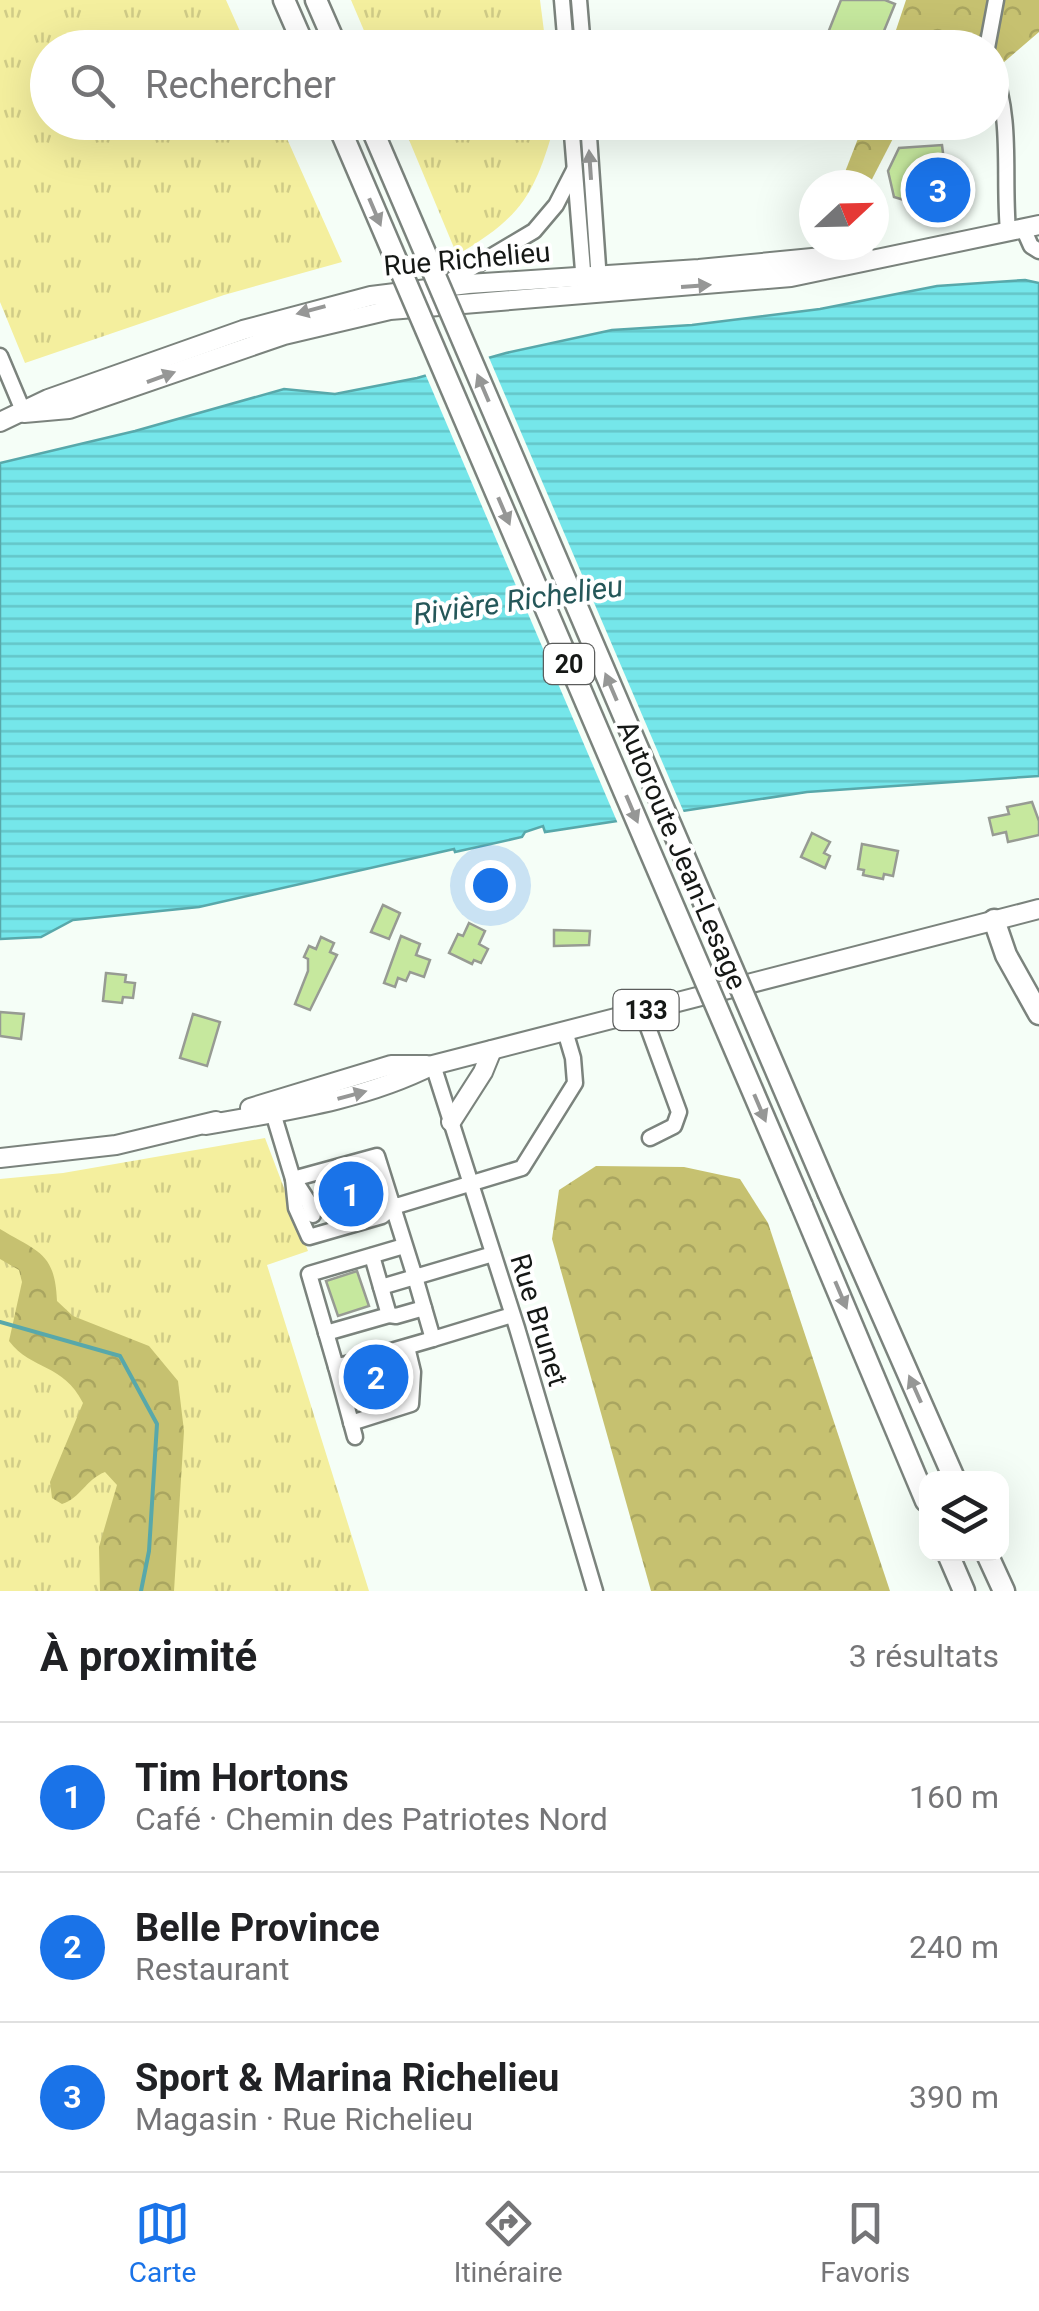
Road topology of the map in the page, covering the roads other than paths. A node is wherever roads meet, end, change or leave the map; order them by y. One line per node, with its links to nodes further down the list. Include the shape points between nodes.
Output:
1 (284, 0): 6 (highway)
2 (316, 0): 7 (highway)
3 (562, 0): 8 (street)
4 (580, 0): 9 (street)
5 (996, 0): 10 (street)
6 (297, 30)
7 (329, 30)
8 (564, 30)
9 (581, 30)
10 (990, 30)
11 (1009, 139): 17 (street)
12 (345, 140): 52 (highway, Autoroute Jean-Lesage / 20, one-way to 52, bridge)
13 (377, 140): 51 (highway, Autoroute Jean-Lesage / 20, one-way to 13, bridge)
14 (572, 140): 16 (street)
15 (588, 140): 19 (street, one-way to 15)
16 (574, 170): 19 (street); 20 (street, via 534,230)
17 (1023, 228): 18 (street); 19 (main road, Rue Richelieu, via 934,246)
18 (1039, 252)
19 (592, 285): 20 (main road, Rue Richelieu); 22 (main road, Rue Richelieu, one-way to 19, via 69,409 284,335 360,316)
20 (441, 286): 22 (main road, Rue Richelieu, one-way to 22, via 271,321)
21 (0, 356): 22 (street)
22 (24, 414): 23 (main road, Rue Richelieu)
23 (0, 422)
24 (1039, 908): 25 (main road, 133)
25 (994, 920): 26 (main road, 133); 27 (highway)
26 (642, 1011): 28 (main road, 133); 33 (street, via 678,1112 674,1126)
27 (1039, 1014)
28 (565, 1032): 29 (main road, 133); 36 (street, via 574,1086 522,1168)
29 (492, 1050): 30 (main road, 133); 32 (main road)
30 (433, 1066): 31 (main road, 133, via 391,1065); 32 (street, Rue Brunet)
31 (271, 1107): 34 (main road, 133, via 116,1145); 35 (street)
32 (451, 1122): 36 (street, Rue Brunet)
33 (650, 1138)
34 (0, 1158)
35 (294, 1179): 37 (street, via 378,1156); 37 (street, via 296,1208 309,1237); 38 (street)
36 (471, 1186): 37 (street); 40 (street, Rue Brunet)
37 (393, 1207): 39 (street)
38 (313, 1215)
39 (404, 1246): 41 (street); 42 (street)
40 (492, 1254): 42 (street); 46 (street, Rue Brunet)
41 (372, 1256): 43 (street); 47 (street, via 309,1274)
42 (415, 1277): 43 (street); 44 (street)
43 (381, 1287): 45 (street)
44 (424, 1308): 45 (street); 48 (street)
45 (389, 1315): 47 (street)
46 (512, 1315): 48 (street); 56 (street, Rue Brunet)
47 (326, 1333): 50 (street)
48 (433, 1339): 49 (street)
49 (406, 1347): 50 (street); 50 (street, via 411,1404 353,1430)
50 (336, 1367)
51 (951, 1471)
52 (919, 1484)
53 (951, 1561): 55 (highway)
54 (990, 1561): 57 (highway)
55 (962, 1588)
56 (595, 1591)
57 (1004, 1591)

